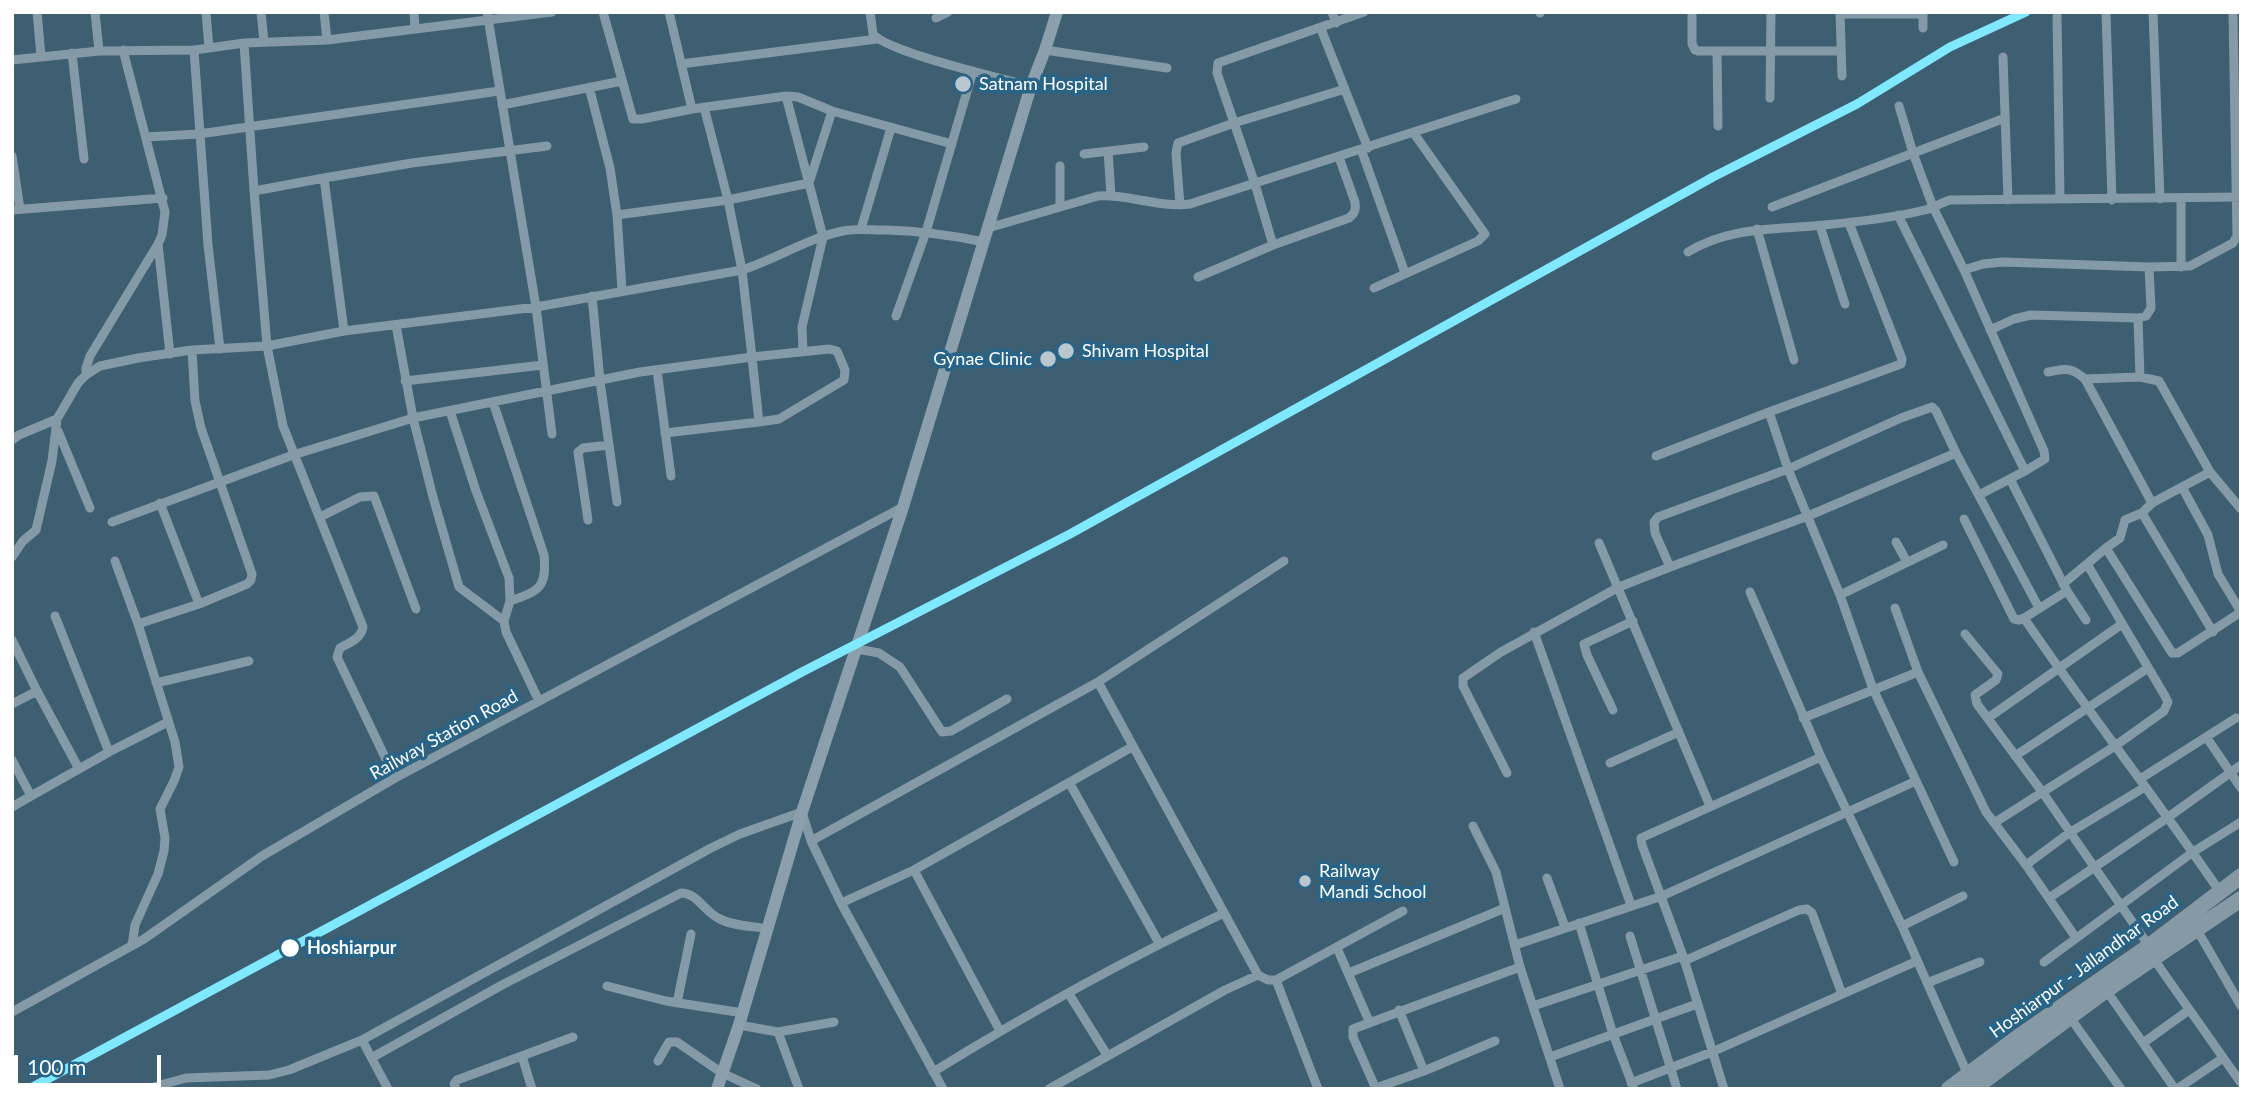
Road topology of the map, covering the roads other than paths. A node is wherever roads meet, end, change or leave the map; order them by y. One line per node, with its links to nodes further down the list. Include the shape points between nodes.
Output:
1 (37, 12): 42 (street)
2 (95, 12): 36 (street)
3 (206, 12): 33 (street)
4 (261, 12): 32 (street)
5 (324, 12): 30 (street)
6 (414, 12): 27 (street)
7 (552, 12): 22 (street)
8 (603, 12): 49 (street)
9 (669, 12): 45 (street)
10 (870, 12): 29 (street)
11 (948, 12): 24 (street)
12 (1056, 12): 35 (main road)
13 (1332, 12): 25 (street)
14 (1364, 12): 25 (street)
15 (1692, 12): 38 (street, via 1693,47)
16 (1771, 12): 39 (street)
17 (2106, 12): 94 (street)
18 (2153, 12): 90 (street)
19 (1840, 13): 20 (street); 40 (street)
20 (1923, 13): 26 (street)
21 (2233, 13): 87 (street)
22 (488, 16): 27 (street); 53 (street)
23 (2057, 16): 89 (street)
24 (936, 18)
25 (1336, 23): 28 (street)
26 (1923, 28)
27 (415, 29): 30 (street)
28 (1321, 29): 52 (street); 63 (street, via 1218,63 1217,73)
29 (877, 39): 45 (street); 47 (street)
30 (327, 40): 32 (street)
31 (244, 43): 32 (street); 33 (street); 65 (street)
32 (264, 43)
33 (209, 47): 34 (street)
34 (194, 50): 37 (street); 68 (street)
35 (1045, 50): 46 (street); 50 (main road)
36 (99, 51): 37 (street); 41 (street)
37 (123, 51): 69 (street)
38 (1717, 51): 39 (street); 64 (street)
39 (1770, 51): 40 (street); 55 (street)
40 (1841, 51): 48 (street)
41 (72, 53): 42 (street); 80 (street)
42 (41, 55): 44 (street)
43 (2003, 57): 62 (street)
44 (12, 60)
45 (681, 64): 60 (street)
46 (1167, 68)
47 (973, 71): 50 (street); 70 (street)
48 (1842, 76)
49 (622, 81): 51 (street); 60 (street, via 633,119)
50 (1031, 86): 104 (main road)
51 (589, 87): 57 (street); 100 (street, via 607,151)
52 (1345, 89): 63 (street); 73 (street)
53 (499, 91): 57 (street); 65 (street)
54 (786, 96): 59 (street); 61 (street); 83 (street)
55 (1770, 98)
56 (1516, 99): 67 (street)
57 (502, 104): 74 (street)
58 (1899, 106): 76 (street)
59 (704, 107): 60 (street); 92 (street)
60 (692, 109)
61 (832, 111): 66 (street); 83 (street)
62 (2005, 118): 76 (street); 93 (street)
63 (1234, 123): 84 (street); 95 (street, via 1178,143)
64 (1718, 126)
65 (251, 127): 68 (street); 85 (street)
66 (891, 128): 70 (street); 105 (street)
67 (1413, 132): 73 (street); 117 (street, via 1485,234 1478,242)
68 (199, 134): 69 (street); 130 (street)
69 (146, 138): 88 (street)
70 (952, 144): 107 (street)
71 (547, 146): 74 (street)
72 (1144, 147): 75 (street)
73 (1364, 148): 79 (street); 117 (street)
74 (510, 150): 82 (street); 123 (street)
75 (1108, 151): 77 (street); 86 (street)
76 (1913, 153): 97 (street); 98 (street)
77 (1084, 154)
78 (12, 156): 99 (street)
79 (1339, 157): 84 (street); 111 (street, via 1355,202 1354,214)
80 (84, 159)
81 (1060, 166): 96 (street)
82 (324, 178): 85 (street); 128 (street)
83 (809, 183): 92 (street); 108 (street)
84 (1255, 184): 95 (street); 111 (street)
85 (254, 191): 129 (street)
86 (1111, 195): 95 (street); 96 (street)
87 (2239, 197): 91 (street); 114 (street, via 2236,241 2195,265)
88 (163, 198): 99 (street); 110 (street, via 165,221)
89 (2060, 198): 93 (street); 94 (street)
90 (2160, 199): 91 (street); 94 (street)
91 (2181, 199): 114 (street)
92 (728, 200): 100 (street); 115 (street)
93 (2008, 200): 98 (street, via 1950,200)
94 (2112, 200)
95 (1180, 205)
96 (1060, 207): 104 (street)
97 (1772, 207)
98 (1933, 207): 101 (street); 116 (street)
99 (16, 210)
100 (617, 215): 120 (street)
101 (1898, 215): 102 (street); 159 (street)
102 (1849, 223): 103 (street); 147 (street, via 1901,364)
103 (1820, 226): 106 (street); 122 (street)
104 (988, 228): 109 (main road)
105 (861, 229): 107 (street); 108 (street)
106 (1757, 229): 112 (street, via 1727,234); 135 (street)
107 (926, 232): 109 (street); 124 (street)
108 (823, 237): 115 (street); 132 (street, via 802,327)
109 (984, 242): 169 (main road)
110 (158, 244): 133 (street); 139 (street, via 90,356)
111 (1273, 245): 118 (street)
112 (1688, 252)
113 (2149, 267): 114 (street); 116 (street, via 2003,262); 125 (street, via 2151,308)
114 (2181, 267)
115 (742, 270): 120 (street); 134 (street)
116 (1964, 270): 127 (street)
117 (1405, 273): 119 (street)
118 (1198, 277)
119 (1374, 288)
120 (622, 290): 121 (street)
121 (592, 296): 123 (street); 143 (street)
122 (1845, 304)
123 (537, 307): 126 (street); 136 (street)
124 (896, 316)
125 (2138, 318): 127 (street, via 2031,315); 140 (street)
126 (396, 325): 128 (street); 142 (street)
127 (1990, 330): 159 (street, via 2045,455)
128 (344, 331): 129 (street)
129 (267, 346): 130 (street); 156 (street, via 282,426)
130 (220, 349): 131 (street)
131 (192, 351): 133 (street); 163 (street, via 199,419)
132 (803, 352): 134 (street); 150 (street, via 837,351 844,380 779,419)
133 (170, 354): 139 (street, via 110,363)
134 (752, 357): 137 (street); 150 (street)
135 (1794, 360)
136 (543, 365): 142 (street); 144 (street)
137 (657, 370): 143 (street); 151 (street)
138 (2048, 372): 141 (street, via 2076,370)
139 (86, 375): 149 (street)
140 (2140, 377): 141 (street); 160 (street, via 2163,385)
141 (2085, 379): 168 (street)
142 (405, 381): 148 (street)
143 (600, 381): 144 (street); 154 (street)
144 (546, 390): 145 (street); 152 (street)
145 (493, 402): 146 (street); 192 (street, via 544,555 542,584)
146 (450, 411): 148 (street); 192 (street, via 505,567)
147 (1769, 412): 157 (street); 158 (street)
148 (413, 418): 156 (street); 201 (street, via 459,587)
149 (57, 422): 153 (street); 170 (street); 182 (street, via 36,530)
150 (759, 422): 151 (street)
151 (665, 433): 161 (street)
152 (552, 434)
153 (12, 440)
154 (609, 444): 166 (street); 176 (street, via 578,452)
155 (1956, 453): 158 (street, via 1936,411 1929,406); 165 (street); 173 (street)
156 (293, 455): 163 (street); 174 (street)
157 (1656, 456)
158 (1788, 469): 173 (street); 187 (street, via 1658,517 1655,533)
159 (2025, 471): 162 (street)
160 (2210, 472): 164 (street); 171 (street)
161 (671, 476)
162 (2010, 480): 165 (street); 189 (street)
163 (219, 484): 167 (street); 193 (street, via 251,580)
164 (2182, 487): 168 (street); 197 (street, via 2208,536 2218,575)
165 (1979, 495): 195 (street)
166 (617, 502)
167 (160, 503): 177 (street); 193 (street)
168 (2152, 503): 172 (street)
169 (903, 507): 209 (main road); 219 (street, Railway Station Road)
170 (90, 508)
171 (2241, 509)
172 (2142, 513): 181 (street, via 2125,520 2120,538); 206 (street)
173 (1808, 516): 187 (street); 191 (street)
174 (320, 517): 196 (street, via 360,497 374,496); 240 (street, via 363,627 357,638 340,648 337,657)
175 (1964, 519): 199 (street, via 2011,616)
176 (588, 520)
177 (112, 522)
178 (1896, 542): 185 (street)
179 (1600, 544): 188 (street)
180 (1943, 545): 185 (street)
181 (2106, 548): 186 (street); 206 (street, via 2169,651 2178,653)
182 (12, 557)
183 (114, 561): 203 (street)
184 (1284, 561): 214 (street)
185 (1907, 562): 191 (street)
186 (2087, 564): 189 (street); 204 (street)
187 (1670, 567): 188 (street)
188 (1619, 587): 202 (street); 205 (street)
189 (2065, 588): 195 (street); 200 (street)
190 (1750, 592): 223 (street)
191 (1840, 595): 216 (street)
192 (510, 601): 201 (street)
193 (199, 604): 203 (street)
194 (1895, 608): 213 (street)
195 (2039, 608): 199 (street)
196 (416, 609)
197 (2241, 612): 206 (street)
198 (55, 616): 231 (street)
199 (2024, 618): 212 (street)
200 (2086, 620)
201 (504, 621): 219 (street)
202 (1633, 621): 222 (street, via 1584,644); 227 (street)
203 (138, 624): 215 (street)
204 (2123, 624): 211 (street); 212 (street)
205 (1534, 632): 239 (street, via 1467,674 1462,682); 271 (street)
206 (2213, 632)
207 (1965, 634): 224 (street, via 1998,674 1975,695)
208 (12, 640): 217 (street)
209 (858, 649): 218 (street, via 879,653 900,667 942,732); 249 (main road)
210 (249, 661): 215 (street)
211 (2148, 668): 221 (street); 229 (street, via 2167,707)
212 (2059, 670): 221 (street); 224 (street)
213 (1918, 672): 216 (street); 253 (street)
214 (1098, 682): 230 (street); 256 (street)
215 (156, 683): 226 (street)
216 (1873, 689): 223 (street); 241 (street)
217 (37, 691): 220 (street); 237 (street)
218 (1007, 699)
219 (539, 701): 240 (street, Railway Station Road)
220 (12, 704)
221 (2087, 708): 229 (street); 232 (street)
222 (1613, 710)
223 (1804, 718): 233 (street)
224 (1988, 718): 232 (street)
225 (2235, 719): 228 (street)
226 (168, 722): 231 (street); 285 (street, via 179,767 160,809 164,851 135,925)
227 (1679, 732): 235 (street); 247 (street)
228 (2207, 738): 238 (street); 242 (street)
229 (2115, 746): 242 (street); 245 (street)
230 (1132, 747): 243 (street); 274 (street)
231 (109, 752): 237 (street)
232 (2015, 756): 245 (street)
233 (1821, 757): 247 (street); 250 (street)
234 (12, 760): 246 (street)
235 (1610, 762)
236 (2241, 765): 238 (street)
237 (79, 769): 246 (street)
238 (2231, 772): 244 (street); 251 (street)
239 (1507, 773)
240 (395, 778): 285 (street, Railway Station Road, via 262,856)
241 (1916, 781): 250 (street); 258 (street)
242 (2143, 783): 251 (street); 255 (street)
243 (1070, 784): 261 (street); 283 (street)
244 (2241, 788)
245 (2043, 793): 253 (street); 255 (street)
246 (31, 796): 248 (street)
247 (1710, 806): 265 (street, via 1641,838)
248 (12, 807)
249 (802, 812): 256 (street); 279 (main road); 319 (street, via 711,848)
250 (1847, 812): 265 (street); 276 (street)
251 (2167, 818): 257 (street); 260 (street)
252 (2241, 822): 257 (street)
253 (1994, 823): 259 (street)
254 (1473, 826): 272 (street, via 1496,872)
255 (2069, 832): 259 (street); 260 (street)
256 (811, 841): 269 (street)
257 (2193, 852): 264 (street); 270 (street)
258 (1954, 862)
259 (2026, 865): 267 (street)
260 (2094, 868): 267 (street); 270 (street)
261 (914, 870): 269 (street); 315 (street)
262 (2241, 876): 264 (highway, Hoshiarpur - Jallandhar Road)
263 (1547, 878): 277 (street)
264 (2220, 892): 287 (highway, Hoshiarpur - Jallandhar Road)
265 (1661, 896): 271 (street); 288 (street)
266 (1963, 896): 276 (street)
267 (2049, 898): 282 (street)
268 (2241, 899): 278 (highway)
269 (841, 903): 331 (street)
270 (2120, 904): 282 (street); 287 (street)
271 (1631, 905): 275 (street)
272 (1505, 908): 284 (street); 294 (street)
273 (1403, 911): 286 (street)
274 (1224, 913): 283 (street); 295 (street)
275 (1578, 923): 277 (street); 298 (street)
276 (1902, 926): 289 (street)
277 (1565, 927): 284 (street)
278 (2196, 928): 287 (highway); 306 (street)
279 (768, 929): 311 (main road); 325 (street, via 721,920 691,895 681,893)
280 (691, 934): 303 (street)
281 (1630, 936): 293 (street)
282 (2076, 938): 291 (street)
283 (1159, 943): 301 (street)
284 (1515, 945): 292 (street)
285 (132, 946): 309 (street, Railway Station Road)
286 (1337, 948): 294 (street); 296 (street)
287 (2151, 952): 300 (highway); 308 (street); 310 (highway, Hoshiarpur - Jallandhar Road)
288 (1684, 958): 293 (street); 302 (street, via 1807,909); 304 (street)
289 (1917, 961): 297 (street); 302 (street)
290 (1980, 962): 297 (street)
291 (2044, 962)
292 (1520, 967): 305 (street); 307 (street)
293 (1640, 971): 298 (street); 312 (street)
294 (1349, 973): 313 (street)
295 (1258, 975): 296 (street); 323 (street)
296 (1276, 980): 346 (street)
297 (1927, 983): 333 (street)
298 (1598, 985): 305 (street); 317 (street)
299 (607, 986): 303 (street)
300 (2106, 990): 310 (highway); 321 (street)
301 (1069, 994): 315 (street); 323 (street)
302 (1842, 994): 322 (street)
303 (677, 1003): 311 (street)
304 (1697, 1004): 312 (street); 322 (street)
305 (1533, 1006): 326 (street)
306 (2241, 1006)
307 (1399, 1010): 313 (street); 330 (street)
308 (2189, 1010): 321 (street); 327 (street)
309 (12, 1012)
310 (2067, 1012): 333 (highway, Hoshiarpur - Jallandhar Road, via 2021,1035); 351 (street)
311 (741, 1019): 316 (street); 332 (main road)
312 (1655, 1020): 317 (street); 329 (street)
313 (1369, 1021): 336 (street, via 1352,1033)
314 (834, 1022): 316 (street)
315 (1000, 1031): 331 (street)
316 (778, 1032): 343 (street)
317 (1613, 1034): 326 (street); 335 (street)
318 (573, 1037): 324 (street)
319 (362, 1040): 325 (street); 337 (street, via 269,1075 186,1078)
320 (1495, 1041): 330 (street)
321 (2143, 1043): 352 (street)
322 (1712, 1052): 329 (street); 349 (street)
323 (1107, 1055): 345 (street)
324 (522, 1056): 339 (street, via 457,1080); 340 (street)
325 (373, 1057): 338 (street)
326 (1550, 1057): 347 (street)
327 (2223, 1058): 334 (street); 352 (street)
328 (658, 1061): 332 (street, via 673,1041)
329 (1671, 1069): 335 (street); 348 (street)
330 (1424, 1071): 336 (street)
331 (933, 1072): 344 (street)
332 (722, 1073): 341 (main road); 342 (street)
333 (1970, 1082): 350 (highway, Hoshiarpur - Jallandhar Road)
334 (2241, 1083)
335 (1633, 1086)
336 (1376, 1088)
337 (146, 1089)
338 (388, 1089)
339 (456, 1089)
340 (532, 1089)
341 (717, 1089)
342 (757, 1089)
343 (799, 1089)
344 (943, 1089)
345 (1049, 1089)
346 (1318, 1089)
347 (1560, 1089)
348 (1677, 1089)
349 (1724, 1089)
350 (1949, 1089)
351 (2121, 1089)
352 (2176, 1089)

